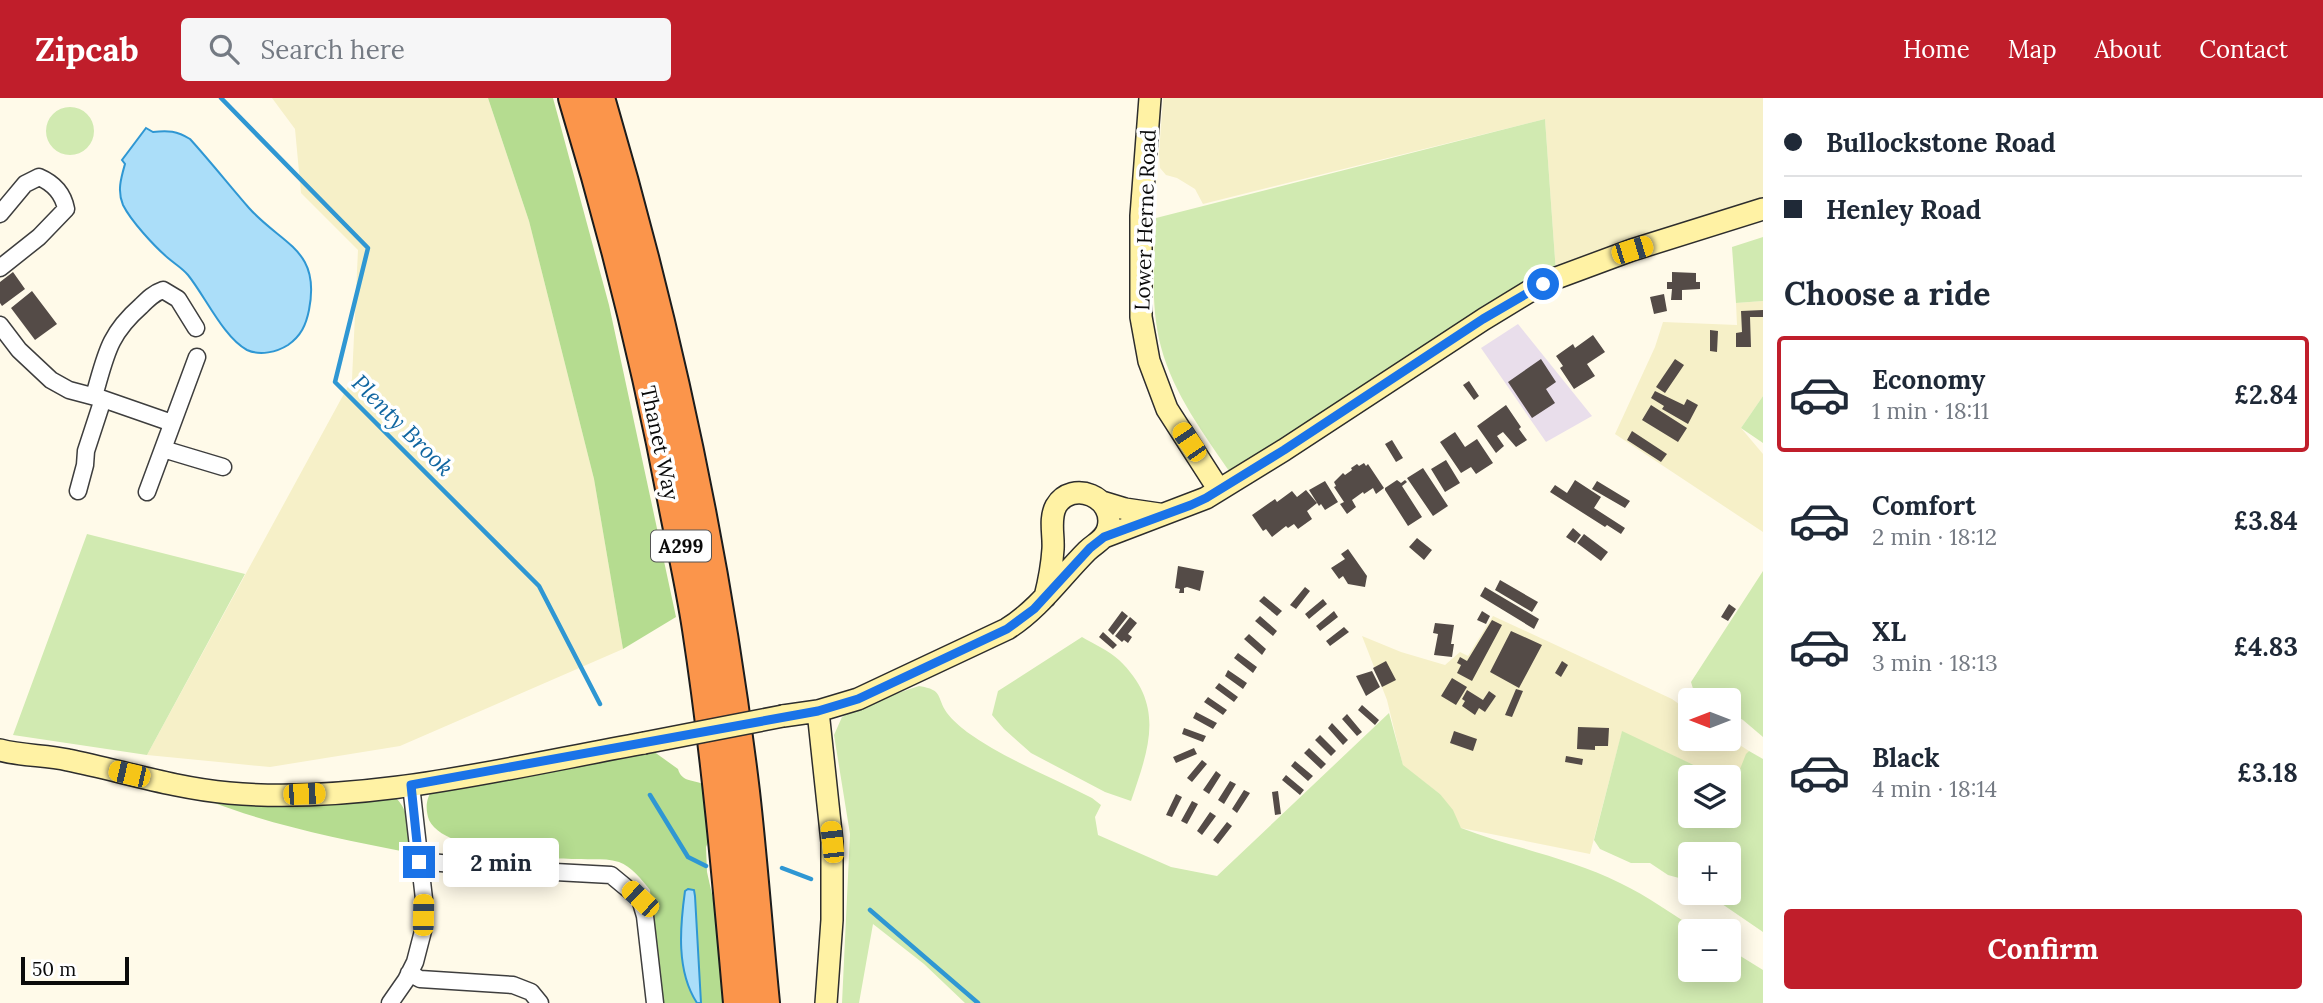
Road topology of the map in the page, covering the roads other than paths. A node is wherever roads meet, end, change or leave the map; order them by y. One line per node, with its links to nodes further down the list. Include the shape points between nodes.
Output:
1 (573, 98): 30 (highway, Thanet Way / A299, via 625,282 697,626 720,796)
2 (600, 98): 31 (highway, Thanet Way / A299, via 649,274 686,434 721,622 745,792)
3 (1150, 98): 14 (street, Lower Herne Road, via 1141,216 1141,317 1149,361 1167,410)
4 (1763, 209): 14 (street, via 1543,284)
5 (0, 214): 6 (street, via 25,184 39,177 50,182 66,209)
6 (0, 268)
7 (196, 328): 10 (street, via 178,299 163,290 155,293 115,332)
8 (1, 329): 10 (street, via 51,380)
9 (197, 357): 11 (street)
10 (99, 397): 11 (street); 15 (street)
11 (172, 422): 12 (street)
12 (163, 449): 13 (street); 16 (street)
13 (223, 467)
14 (1220, 490): 18 (street)
15 (78, 491)
16 (146, 492)
17 (1102, 502): 18 (street); 19 (street, via 1087,493 1068,495 1055,508); 20 (street, via 1109,519)
18 (1162, 514): 20 (street)
19 (1053, 527): 20 (street, via 1063,543 1080,550); 21 (street)
20 (1097, 542): 21 (street)
21 (1045, 597): 22 (street, via 1007,629 858,699)
22 (818, 711): 24 (street, bridge); 32 (street, via 832,842)
23 (0, 750): 24 (street, via 230,793 334,793)
24 (411, 785): 25 (street)
25 (419, 862): 26 (street, via 423,931); 29 (street, via 611,875 640,899)
26 (409, 973): 27 (street); 28 (street, via 420,979 513,985 531,992)
27 (390, 1003)
28 (540, 1003)
29 (655, 1003)
30 (738, 1003)
31 (765, 1003)
32 (826, 1003)

